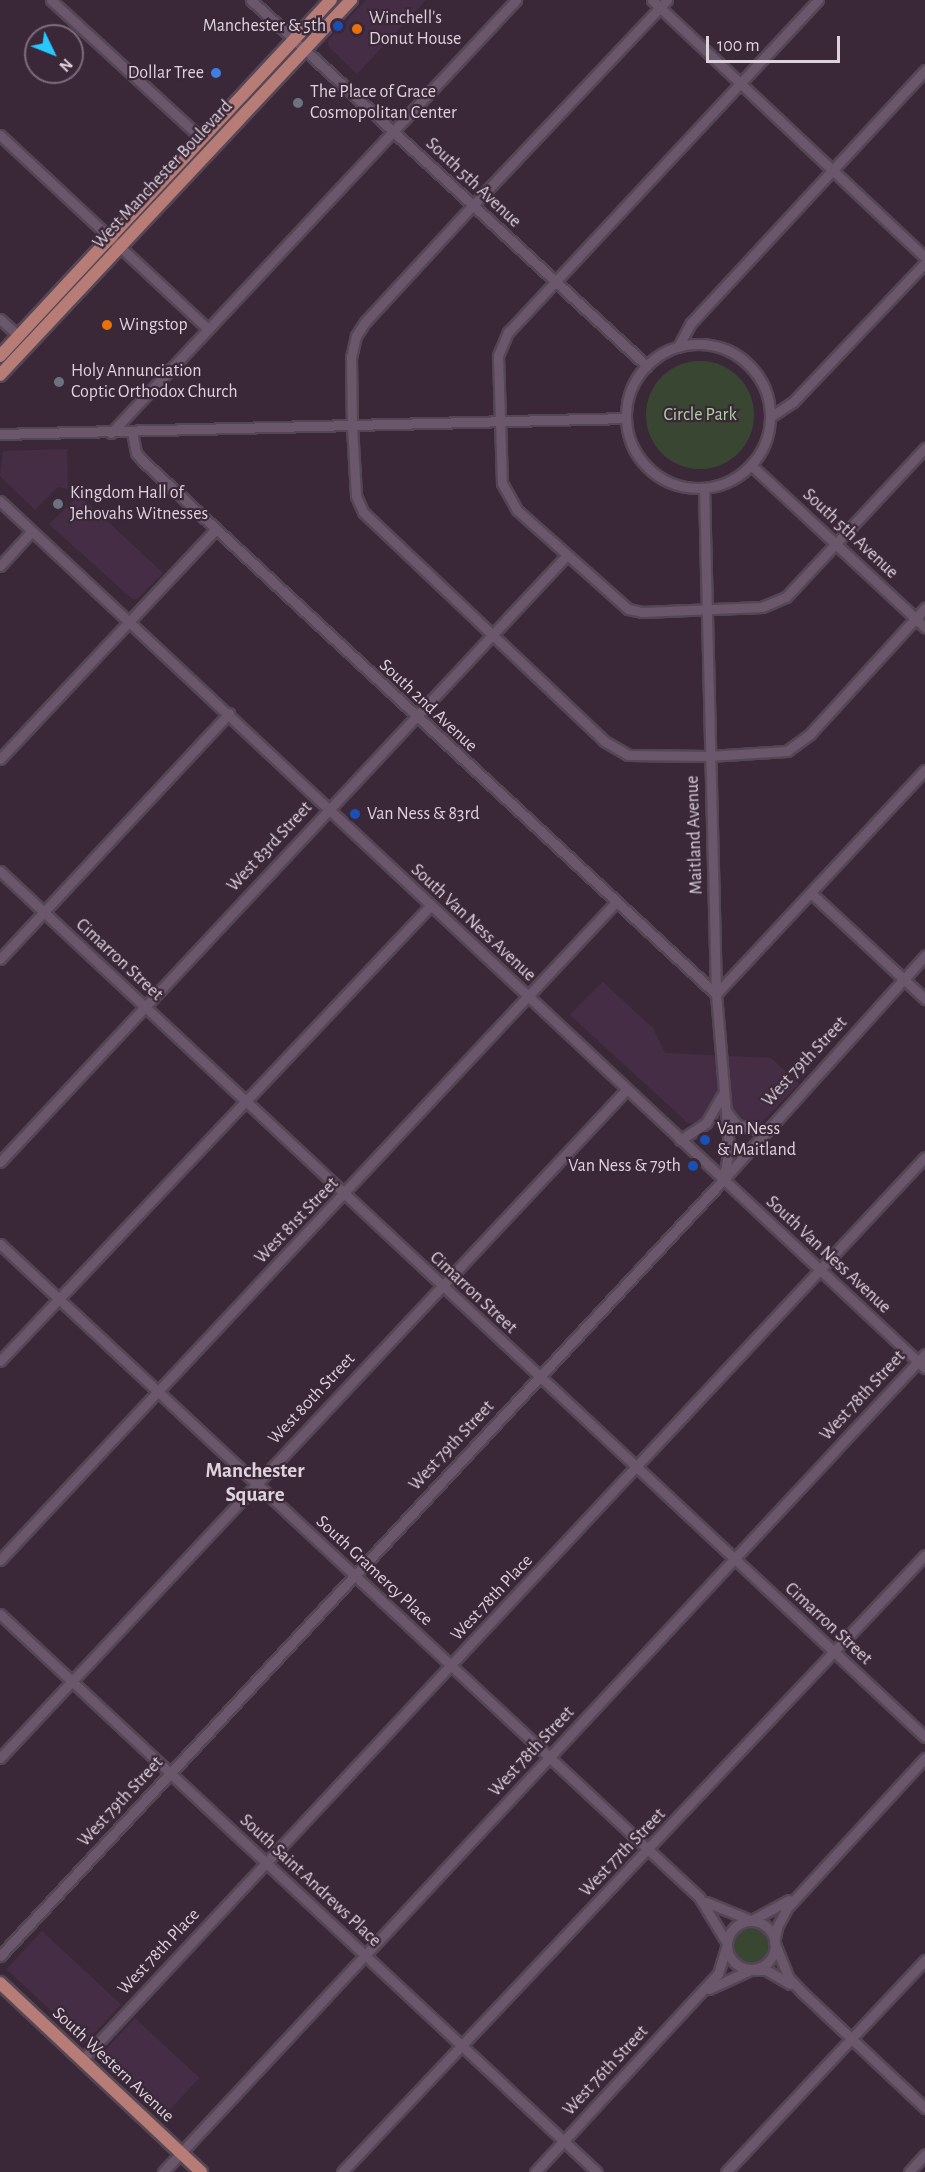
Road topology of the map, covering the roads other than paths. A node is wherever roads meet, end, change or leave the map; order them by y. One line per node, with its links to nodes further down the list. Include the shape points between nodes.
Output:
1 (51, 0): 16 (street)
2 (251, 0): 10 (street, South 5th Avenue)
3 (331, 0): 10 (main road, West Manchester Boulevard)
4 (351, 0): 11 (main road, West Manchester Boulevard)
5 (516, 0): 14 (street)
6 (652, 0): 9 (street)
7 (667, 0): 9 (street)
8 (818, 0): 13 (street)
9 (659, 8): 13 (street); 18 (street)
10 (294, 39): 11 (street, South 5th Avenue); 16 (main road, West Manchester Boulevard)
11 (306, 49): 14 (street, South 5th Avenue); 20 (main road, West Manchester Boulevard)
12 (925, 70): 17 (street)
13 (740, 83): 17 (street); 23 (street)
14 (393, 132): 18 (street, South 5th Avenue); 25 (street)
15 (0, 135): 19 (street)
16 (202, 139): 19 (main road, West Manchester Boulevard)
17 (833, 168): 21 (street); 27 (street, via 690,323)
18 (473, 205): 23 (street, South 5th Avenue); 34 (street, via 356,336 351,357)
19 (108, 237): 20 (street); 26 (main road, West Manchester Boulevard)
20 (119, 247): 25 (street); 30 (main road, West Manchester Boulevard)
21 (925, 257)
22 (925, 263): 31 (street, via 793,402)
23 (554, 281): 29 (street, South 5th Avenue); 33 (street, via 502,341 498,356)
24 (0, 319): 26 (street)
25 (207, 328): 36 (street)
26 (18, 335): 28 (main road, West Manchester Boulevard)
27 (678, 347): 29 (street); 31 (street, via 711,346 741,359 763,385)
28 (0, 356)
29 (647, 366): 32 (street, via 634,382)
30 (0, 375)
31 (770, 417): 39 (street, via 761,451)
32 (626, 418): 33 (street); 40 (street, via 632,447 650,470 675,485)
33 (499, 420): 34 (street); 45 (street, via 505,492 517,510)
34 (352, 426): 35 (street); 52 (street, via 356,496 363,512)
35 (132, 432): 36 (street); 42 (street, South 2nd Avenue, via 136,453)
36 (111, 433): 37 (street)
37 (0, 434)
38 (925, 448): 44 (street)
39 (751, 465): 40 (street, via 730,481); 44 (street, South 5th Avenue)
40 (704, 488): 48 (street, Maitland Avenue)
41 (0, 501): 43 (street, South Van Ness Avenue)
42 (215, 530): 50 (street); 54 (street, South 2nd Avenue)
43 (32, 531): 46 (street); 50 (street, South Van Ness Avenue)
44 (837, 544): 48 (street, via 786,597 774,604); 49 (street, South 5th Avenue)
45 (566, 556): 48 (street, via 628,609); 52 (street, West 83rd Street)
46 (0, 566)
47 (925, 609): 49 (street)
48 (706, 610): 55 (street, Maitland Avenue)
49 (916, 618): 51 (street, South 5th Avenue); 55 (street, via 794,747 778,753)
50 (130, 622): 53 (street, South Van Ness Avenue); 56 (street)
51 (925, 627)
52 (492, 636): 54 (street, West 83rd Street); 55 (street, via 620,752 638,757)
53 (229, 713): 58 (street, South Van Ness Avenue); 63 (street)
54 (416, 717): 58 (street, West 83rd Street); 61 (street, South 2nd Avenue)
55 (709, 756): 67 (street, Maitland Avenue)
56 (0, 759)
57 (925, 771): 60 (street)
58 (329, 809): 62 (street, South Van Ness Avenue); 70 (street, West 83rd Street)
59 (0, 871): 63 (street, Cimarron Street)
60 (811, 892): 66 (street); 67 (street)
61 (615, 903): 67 (street, South 2nd Avenue); 68 (street, West 81st Street)
62 (430, 905): 68 (street, South Van Ness Avenue); 73 (street)
63 (44, 912): 65 (street); 70 (street, Cimarron Street)
64 (925, 956): 66 (street, West 79th Street)
65 (0, 959)
66 (904, 979): 69 (street); 75 (street, West 79th Street)
67 (716, 994): 72 (street, Maitland Avenue)
68 (527, 997): 71 (street, South Van Ness Avenue); 80 (street, West 81st Street)
69 (925, 999)
70 (144, 1007): 73 (street, Cimarron Street); 78 (street, West 83rd Street)
71 (626, 1090): 76 (street, South Van Ness Avenue); 83 (street, West 80th Street)
72 (723, 1093): 74 (street, Maitland Avenue); 76 (street, via 710,1119)
73 (246, 1101): 80 (street, Cimarron Street); 84 (street)
74 (724, 1104): 75 (street, via 737,1125); 79 (street, Maitland Avenue, via 729,1150)
75 (764, 1131): 79 (street, West 79th Street)
76 (680, 1140): 79 (street, South Van Ness Avenue)
77 (925, 1157): 82 (street, West 78th Place)
78 (0, 1162)
79 (723, 1180): 82 (street, South Van Ness Avenue); 87 (street, West 79th Street)
80 (345, 1194): 83 (street, Cimarron Street); 88 (street, West 81st Street)
81 (0, 1244): 84 (street, South Gramercy Place)
82 (820, 1270): 86 (street, South Van Ness Avenue); 89 (street, West 78th Place)
83 (441, 1285): 87 (street, Cimarron Street); 90 (street, West 80th Street)
84 (58, 1298): 85 (street); 88 (street, South Gramercy Place)
85 (0, 1361)
86 (923, 1361): 93 (street, West 78th Street)
87 (539, 1377): 89 (street, Cimarron Street); 94 (street, West 79th Street)
88 (158, 1391): 90 (street, South Gramercy Place); 92 (street, West 81st Street)
89 (637, 1467): 93 (street, Cimarron Street); 97 (street, West 78th Place)
90 (256, 1483): 94 (street, South Gramercy Place); 98 (street, West 80th Street)
91 (925, 1555): 96 (street, West 77th Street)
92 (0, 1560)
93 (733, 1560): 96 (street, Cimarron Street); 100 (street, West 78th Street)
94 (355, 1575): 97 (street, South Gramercy Place); 103 (street, West 79th Street)
95 (0, 1614): 98 (street, South Saint Andrews Place)
96 (834, 1652): 99 (street, Cimarron Street); 104 (street, West 77th Street)
97 (452, 1666): 100 (street, South Gramercy Place); 105 (street, West 78th Place)
98 (72, 1681): 101 (street, West 80th Street); 103 (street, South Saint Andrews Place)
99 (925, 1737)
100 (549, 1757): 104 (street, South Gramercy Place); 111 (street, West 78th Street)
101 (0, 1758)
102 (925, 1758): 106 (street)
103 (170, 1773): 105 (street, South Saint Andrews Place); 112 (street, West 79th Street)
104 (649, 1851): 107 (street, South Gramercy Place); 119 (street, West 77th Street)
105 (266, 1862): 111 (street, South Saint Andrews Place); 120 (street, West 78th Place)
106 (804, 1887): 108 (street, via 784,1904); 110 (street, via 777,1927)
107 (699, 1897): 108 (street, South Gramercy Place, via 716,1909); 109 (street, South Gramercy Place)
108 (751, 1920): 109 (street, via 734,1928); 110 (street, via 768,1927)
109 (727, 1943): 114 (street, via 733,1960); 116 (street, West 76th Street, via 718,1974)
110 (775, 1943): 114 (street, via 769,1959); 117 (street, via 788,1977)
111 (365, 1955): 119 (street, South Saint Andrews Place); 123 (street, West 78th Street)
112 (0, 1956)
113 (925, 1960): 118 (street)
114 (751, 1970): 116 (street, West 76th Street); 117 (street, via 780,1976)
115 (0, 1983): 120 (main road, South Western Avenue)
116 (701, 1992): 122 (street, West 76th Street)
117 (803, 1993): 118 (street)
118 (851, 2039): 121 (street); 130 (street)
119 (460, 2044): 122 (street, South Saint Andrews Place); 127 (street, West 77th Street)
120 (82, 2060): 123 (main road, South Western Avenue)
121 (925, 2108)
122 (564, 2141): 128 (street, West 76th Street); 129 (street, South Saint Andrews Place)
123 (181, 2153): 125 (street, West 78th Street); 126 (main road, South Western Avenue)
124 (925, 2154): 131 (street)
125 (163, 2172)
126 (201, 2172)
127 (342, 2172)
128 (535, 2172)
129 (597, 2172)
130 (726, 2172)
131 (909, 2172)

